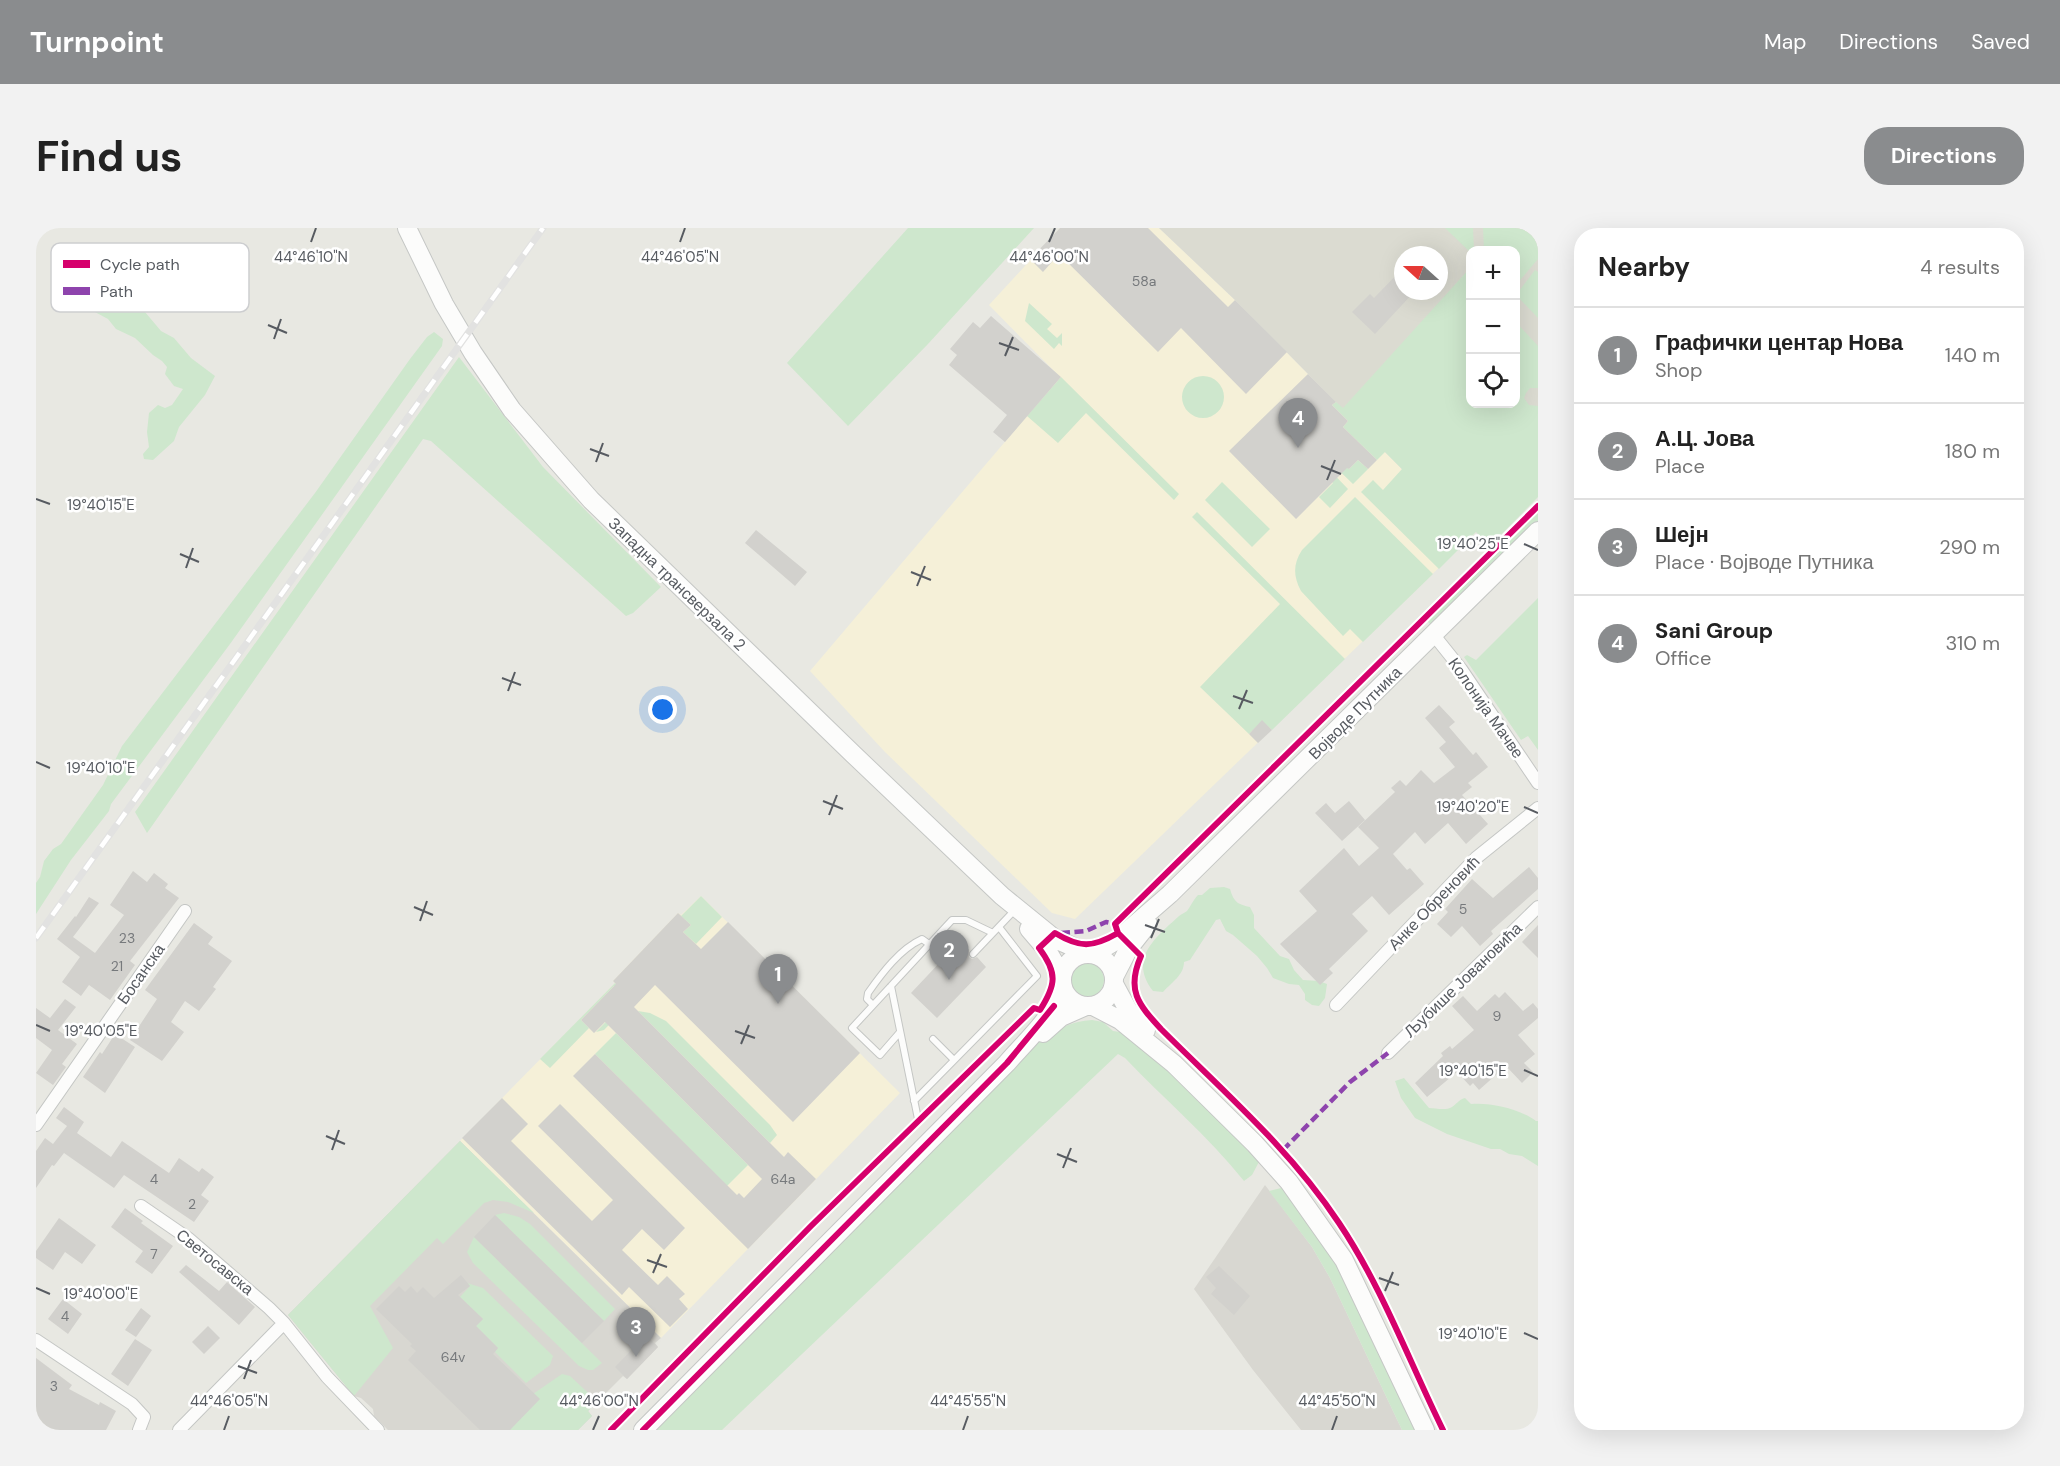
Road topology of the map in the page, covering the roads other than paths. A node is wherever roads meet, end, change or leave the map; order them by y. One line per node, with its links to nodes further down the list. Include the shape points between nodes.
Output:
1 (407, 228): 7 (main road, Западна трансверзала 2, via 473,353 537,441 591,500)
2 (1538, 531): 3 (main road, Војводе Путника)
3 (1433, 634): 4 (street, Колонија Мачве); 6 (main road, Војводе Путника)
4 (1538, 783)
5 (1538, 808): 20 (street, Анке Обреновић, via 1476,858)
6 (1170, 894): 15 (main road, Војводе Путника, via 1122,937); 16 (main road, Војводе Путника, via 1128,948)
7 (1002, 896): 15 (main road, Западна трансверзала 2, via 1055,939); 17 (main road, Западна трансверзала 2, via 1047,950)
8 (1538, 907): 24 (street, Љубише Јовановића)
9 (184, 910): 30 (street, Босанска)
10 (1011, 914): 11 (lane)
11 (999, 927): 12 (lane); 25 (lane, via 1037,976)
12 (993, 933): 13 (lane, via 966,920 952,920); 14 (lane)
13 (929, 944): 18 (lane); 19 (lane, via 922,939 914,942 892,963 868,993 867,999)
14 (973, 954)
15 (1090, 954): 16 (main road, via 1100,956 1110,965); 17 (main road, via 1070,960)
16 (1114, 981): 21 (main road, via 1109,996); 27 (main road, via 1128,1010)
17 (1063, 982): 21 (main road, via 1072,1000); 26 (main road, via 1059,998 1046,1017)
18 (891, 986): 19 (lane); 22 (lane)
19 (873, 1005): 22 (lane, via 852,1028 880,1054)
20 (1336, 1005)
21 (1090, 1006): 26 (main road, via 1061,1017); 27 (main road, via 1120,1020)
22 (900, 1032): 28 (lane)
23 (933, 1039): 25 (lane)
24 (1388, 1053)
25 (954, 1060): 28 (lane)
26 (1007, 1063): 37 (main road)
27 (1174, 1064): 38 (main road, via 1290,1182 1344,1260)
28 (914, 1101): 29 (lane)
29 (918, 1119)
30 (36, 1125)
31 (141, 1206): 32 (street, Светосавска, via 240,1280)
32 (284, 1323): 35 (street); 36 (street, Светосавска, via 327,1377)
33 (36, 1340): 34 (street, via 121,1396 144,1417)
34 (139, 1430)
35 (179, 1430)
36 (378, 1430)
37 (643, 1430)
38 (1425, 1430)

